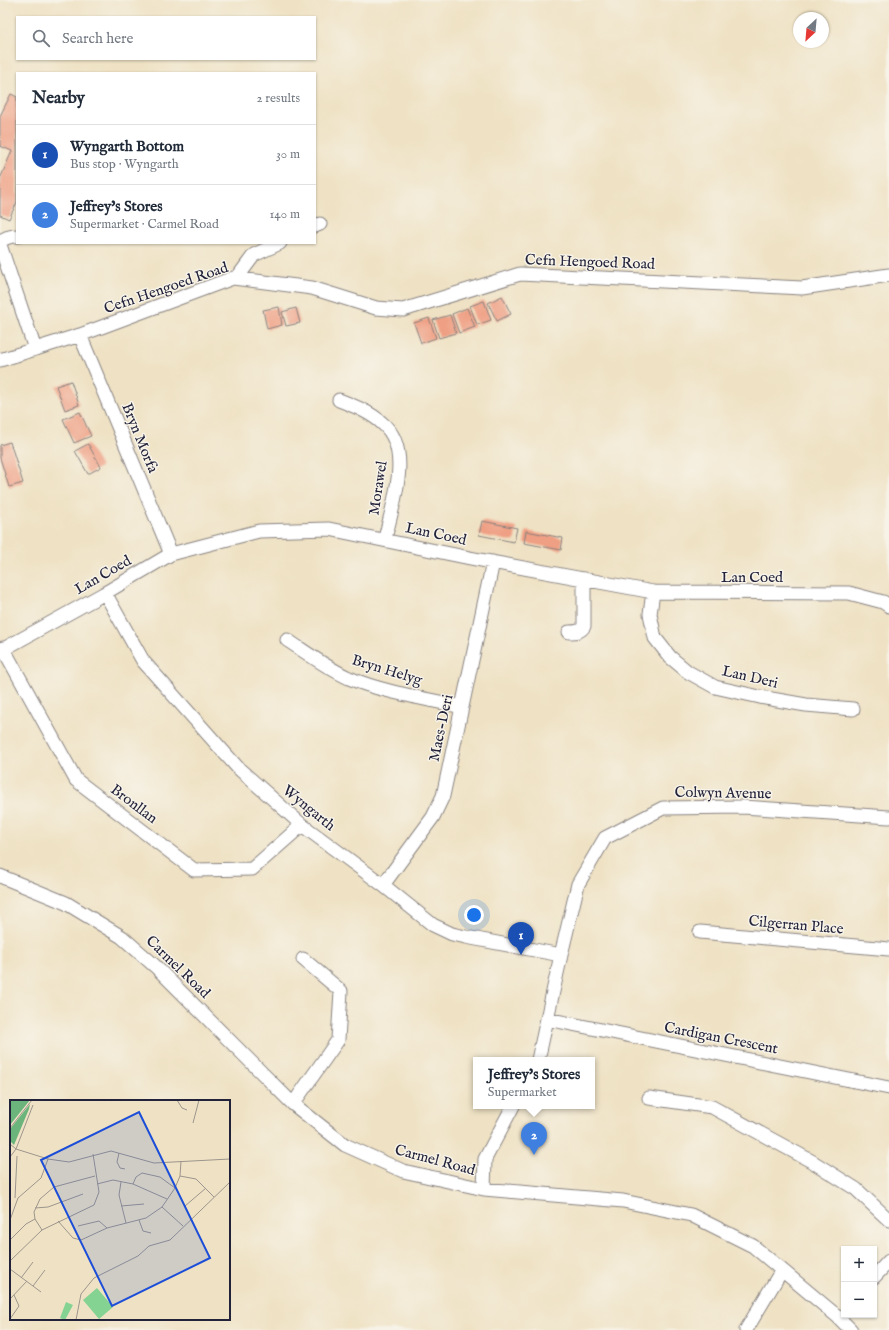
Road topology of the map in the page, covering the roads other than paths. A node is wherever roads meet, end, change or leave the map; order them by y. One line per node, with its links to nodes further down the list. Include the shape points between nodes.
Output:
1 (16, 236): 2 (street, via 3,239)
2 (0, 243): 9 (street)
3 (254, 244): 5 (street)
4 (278, 244): 5 (street)
5 (252, 258): 7 (street)
6 (889, 275): 7 (street, Cefn Hengoed Road, via 802,288 520,274 403,310 376,308 312,288)
7 (237, 278): 8 (street, Cefn Hengoed Road)
8 (80, 335): 9 (street, Cefn Hengoed Road); 13 (street, Bryn Morfa)
9 (35, 349): 10 (street, Cefn Hengoed Road)
10 (0, 360)
11 (339, 400): 12 (street, Morawel, via 369,412 384,424 395,439 400,474)
12 (385, 540): 13 (street, Lan Coed, via 329,529 259,531); 14 (street, Lan Coed)
13 (171, 554): 17 (street, Lan Coed)
14 (493, 562): 15 (street, Lan Coed); 22 (street, Maes-Deri)
15 (584, 579): 16 (street, Lan Coed); 19 (street, via 584,626 578,632)
16 (653, 592): 18 (street, Lan Coed, via 849,593); 23 (street, Lan Deri, via 650,614 655,638 670,657 688,672 715,687 753,696 806,706)
17 (105, 593): 21 (street, Lan Coed); 25 (street, Wyngarth, via 142,660 238,768)
18 (889, 606)
19 (569, 632)
20 (287, 640): 22 (street, Bryn Helyg, via 350,678)
21 (2, 650): 25 (street, Bronllan, via 76,780 194,870 252,869)
22 (462, 707): 27 (street, Maes-Deri, via 443,796 433,817)
23 (853, 709)
24 (889, 817): 30 (street, Colwyn Avenue, via 743,807 663,808 605,838 578,884)
25 (302, 825): 27 (street, Wyngarth)
26 (0, 876): 36 (street, Carmel Road, via 66,903 122,937 155,966)
27 (383, 885): 30 (street, Wyngarth, via 433,925 452,934)
28 (700, 932): 29 (street, Cilgerran Place)
29 (889, 949)
30 (560, 955): 32 (street, Colwyn Avenue)
31 (303, 960): 36 (street, via 341,991 338,1040)
32 (547, 1020): 33 (street, Colwyn Avenue); 34 (street, Cardigan Crescent)
33 (539, 1057)
34 (889, 1088)
35 (649, 1098): 39 (street, via 712,1107 813,1162 856,1189)
36 (293, 1104): 38 (street, Carmel Road, via 345,1146 403,1171)
37 (511, 1109): 38 (street, via 485,1159)
38 (484, 1189): 41 (street, Carmel Road, via 623,1201 691,1216 753,1246)
39 (889, 1220)
40 (889, 1261): 42 (street)
41 (782, 1270): 43 (street, Carmel Road); 44 (street)
42 (877, 1274)
43 (840, 1312): 45 (street, Carmel Road)
44 (746, 1330)
45 (851, 1330)

